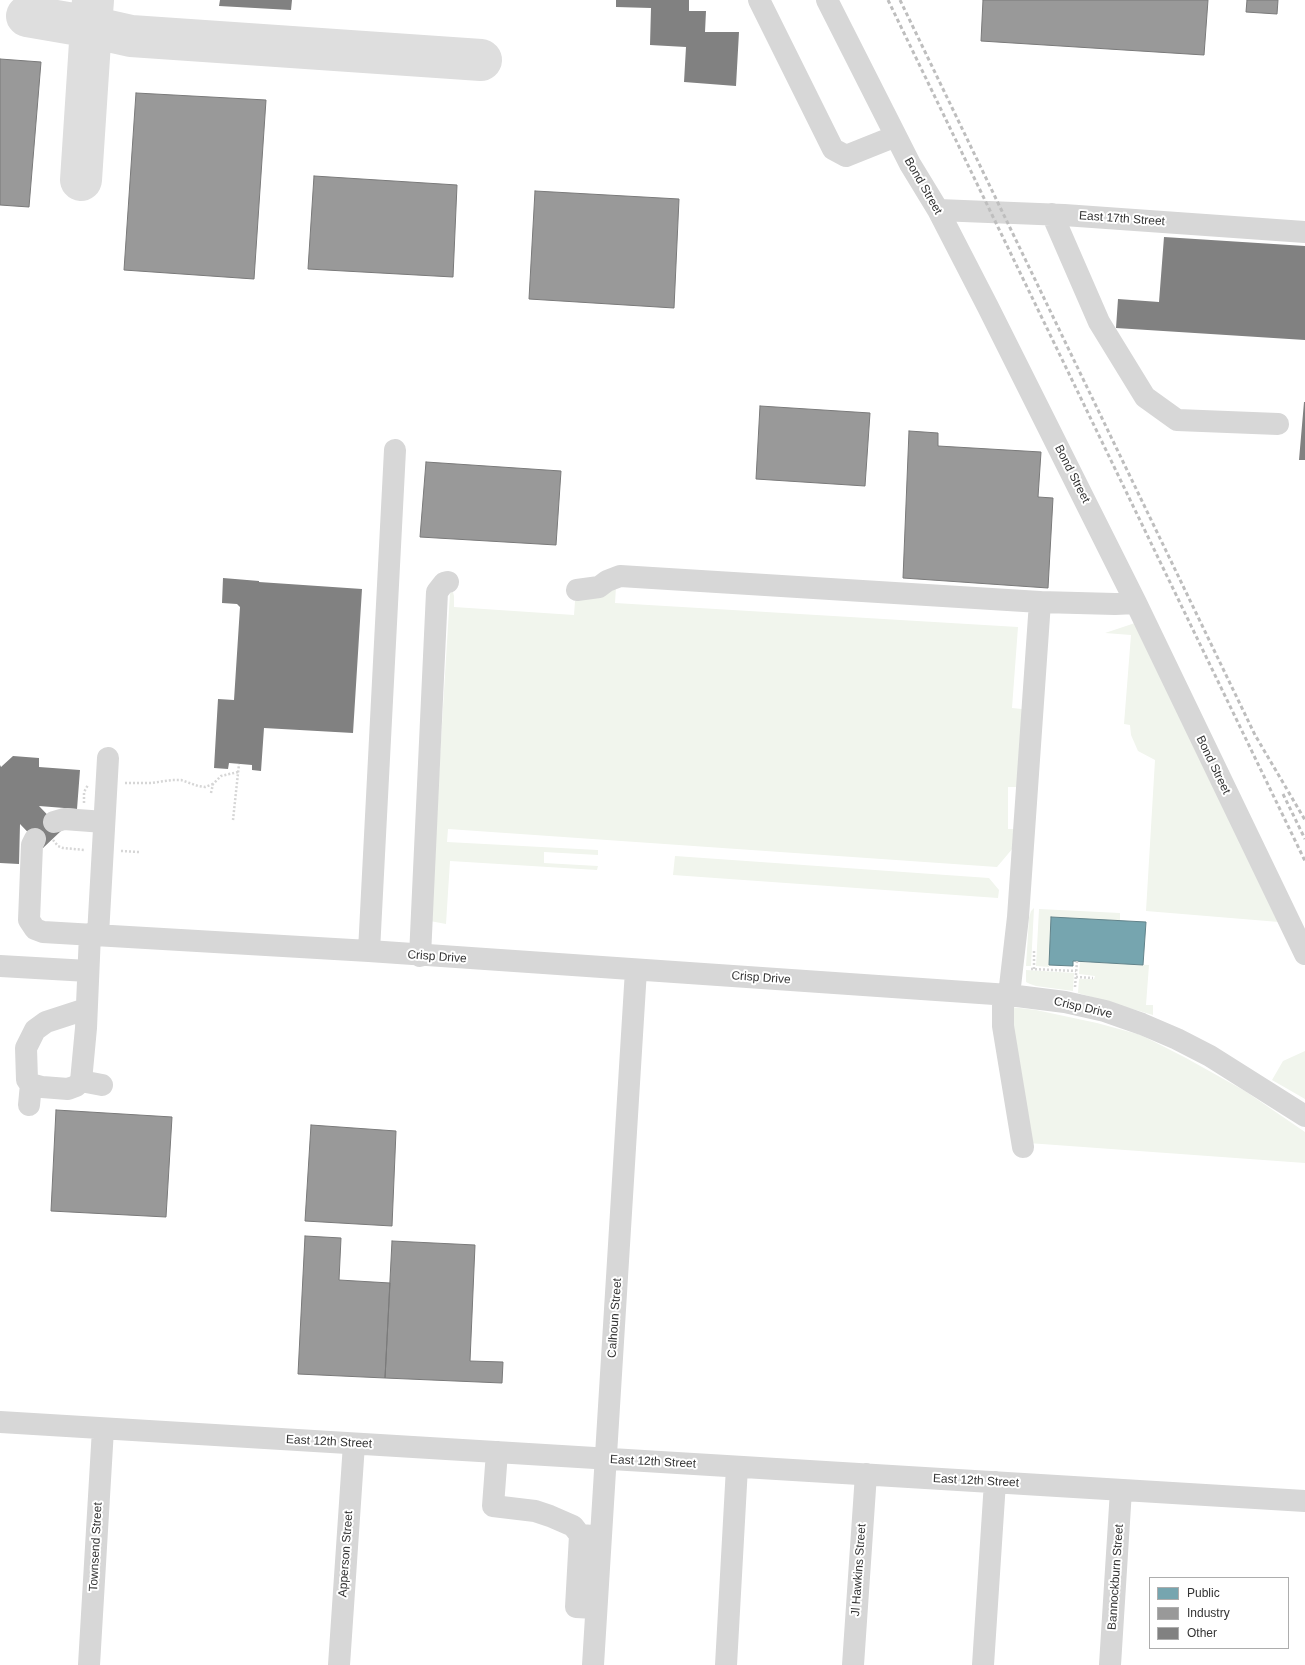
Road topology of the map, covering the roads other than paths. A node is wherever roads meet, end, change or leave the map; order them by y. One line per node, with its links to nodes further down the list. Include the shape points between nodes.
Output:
1 (759, 0): 3 (street, via 833,149 846,156)
2 (827, 0): 3 (street, Bond Street)
3 (896, 136): 4 (street, Bond Street)
4 (938, 210): 5 (street, East 17th Street); 12 (street, Bond Street)
5 (1052, 214): 6 (street, East 17th Street); 7 (street, via 1099,322 1145,397 1177,420)
6 (1305, 232)
7 (1278, 424)
8 (395, 450): 16 (street)
9 (448, 582): 18 (street, via 437,592)
10 (577, 590): 11 (street, via 599,587 620,576)
11 (1040, 602): 12 (street); 22 (street, via 1018,917)
12 (1136, 603): 17 (street, Bond Street)
13 (108, 758): 14 (street)
14 (104, 822): 15 (street); 15 (street, Crisp Drive, via 64,819 32,845 32,925 43,932)
15 (94, 934): 16 (street, Crisp Drive); 21 (street)
16 (369, 951): 18 (street, Crisp Drive)
17 (1305, 954)
18 (420, 956): 20 (street, Crisp Drive)
19 (0, 966): 21 (street)
20 (636, 970): 22 (street, Crisp Drive); 30 (street, Calhoun Street)
21 (88, 971): 23 (street)
22 (1006, 995): 24 (street, Crisp Drive, via 1066,1002 1142,1024 1210,1056); 25 (street, via 1003,1026)
23 (86, 1019): 23 (street, via 46,1022 35,1030 26,1048 30,1094 42,1087 68,1089 91,1083)
24 (1305, 1116)
25 (1023, 1147)
26 (0, 1422): 27 (street, East 12th Street)
27 (103, 1428): 28 (street, East 12th Street); 39 (street, Townsend Street)
28 (354, 1444): 29 (street, East 12th Street); 40 (street, Apperson Street)
29 (497, 1452): 30 (street, East 12th Street); 36 (street, via 493,1506 535,1511 550,1516 573,1526)
30 (606, 1459): 31 (street, East 12th Street); 37 (street, Calhoun Street)
31 (737, 1467): 32 (street, East 12th Street); 42 (street)
32 (866, 1474): 33 (street, East 12th Street); 43 (street, Jl Hawkins Street)
33 (995, 1482): 34 (street, East 12th Street); 44 (street)
34 (1121, 1490): 35 (street, East 12th Street); 45 (street, Bannockburn Street)
35 (1305, 1501)
36 (580, 1535): 37 (street); 38 (street, via 576,1607)
37 (601, 1536): 38 (street, Calhoun Street)
38 (596, 1608): 41 (street, Calhoun Street)
39 (89, 1665)
40 (339, 1665)
41 (593, 1665)
42 (726, 1665)
43 (853, 1665)
44 (983, 1665)
45 (1110, 1665)

